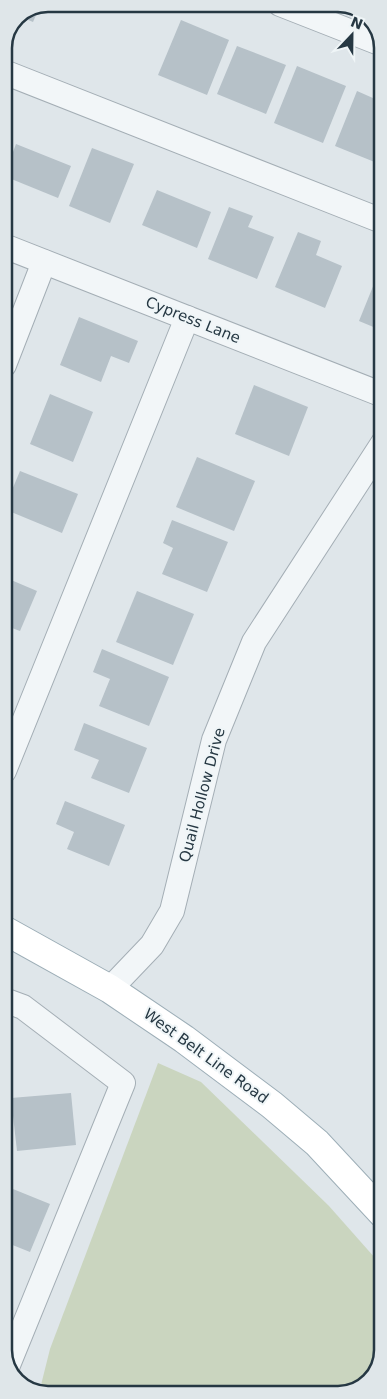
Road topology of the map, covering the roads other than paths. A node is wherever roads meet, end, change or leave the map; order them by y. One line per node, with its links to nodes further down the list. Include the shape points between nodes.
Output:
1 (303, 13): 2 (street)
2 (374, 41)
3 (13, 76): 4 (street)
4 (374, 218)
5 (13, 250): 6 (street, Cypress Lane)
6 (44, 262): 7 (street, Cypress Lane); 8 (street)
7 (187, 318): 9 (street, Cypress Lane); 11 (street)
8 (13, 342)
9 (374, 391)
10 (374, 457): 13 (street, Quail Hollow Drive, via 254,642 214,740 172,911 152,946)
11 (13, 749)
12 (13, 935): 13 (main road, West Belt Line Road)
13 (110, 989): 15 (main road, West Belt Line Road, via 272,1105 317,1142)
14 (13, 1004): 16 (street, via 123,1083)
15 (374, 1204)
16 (13, 1353)

